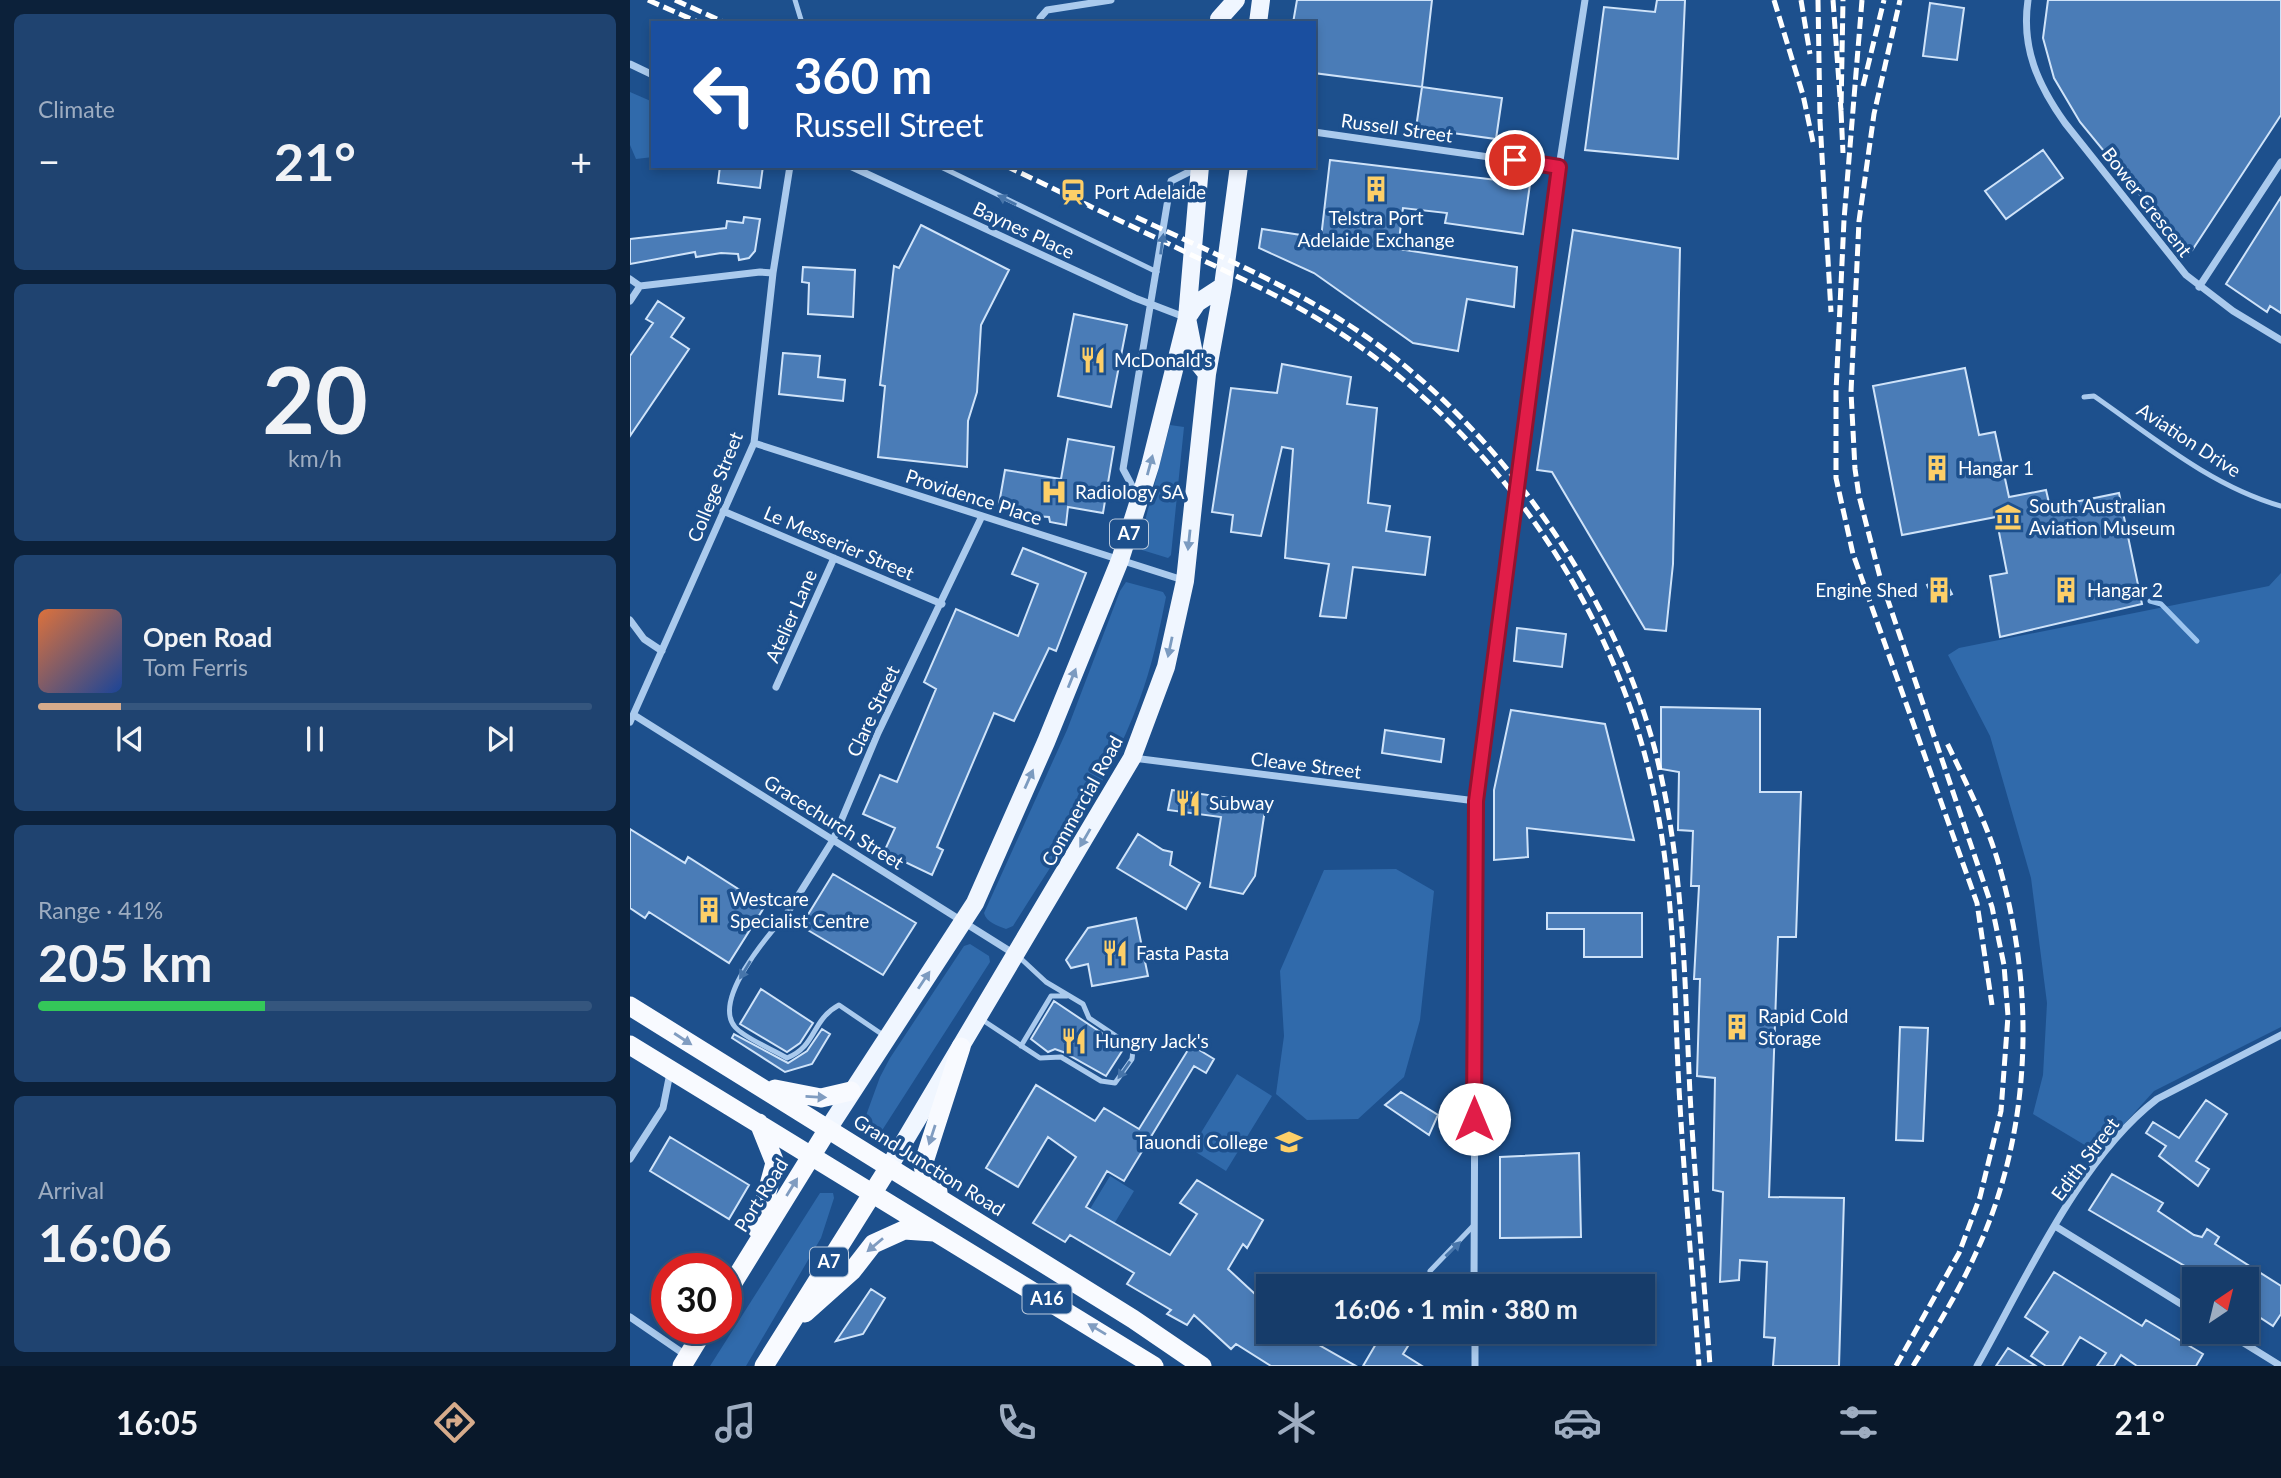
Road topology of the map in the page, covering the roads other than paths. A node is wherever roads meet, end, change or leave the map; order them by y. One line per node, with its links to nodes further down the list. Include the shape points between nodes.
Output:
1 (795, 0): 8 (lane)
2 (1111, 0): 9 (street, via 1047,10)
3 (1222, 0): 10 (main road)
4 (1236, 0): 10 (main road)
5 (1261, 0): 11 (main road)
6 (1585, 0): 16 (street)
7 (2028, 0): 28 (street, Bower Crescent, via 2028,47 2037,76 2065,123 2173,262)
8 (801, 21)
9 (1040, 21)
10 (1219, 21)
11 (1258, 21)
12 (630, 64): 13 (street)
13 (651, 74)
14 (1316, 132): 16 (street, Russell Street)
15 (2281, 162): 28 (street)
16 (1559, 167): 49 (street)
17 (790, 168): 24 (street, College Street)
18 (854, 168): 30 (street, Baynes Place)
19 (943, 168): 23 (lane, one-way to 19)
20 (1196, 168): 23 (street, one-way to 20, via 1171,181)
21 (1200, 168): 31 (main road, A7)
22 (1239, 168): 27 (main road, Commercial Road / A7)
23 (1157, 272): 30 (street)
24 (773, 273): 26 (street); 35 (street, College Street)
25 (630, 279): 26 (street)
26 (640, 286): 29 (street)
27 (1223, 286): 31 (main road, via 1197,303); 33 (main road, Commercial Road / A7)
28 (2199, 287): 32 (street, Bower Crescent)
29 (630, 301)
30 (1152, 305): 31 (street, Baynes Place); 36 (street, via 1124,469)
31 (1187, 318): 33 (main road, via 1195,359); 36 (main road, A7, one-way to 31)
32 (2281, 340)
33 (1207, 374): 42 (main road, Commercial Road / A7, one-way to 42)
34 (2084, 397): 37 (lane, Aviation Drive, via 2094,396 2200,470)
35 (754, 443): 38 (street, College Street); 39 (street, Providence Place)
36 (1140, 501): 41 (main road, A7)
37 (2281, 506)
38 (723, 511): 40 (street, Le Messerier Street); 45 (street, College Street)
39 (982, 516): 41 (street, Providence Place); 43 (street, Clare Street)
40 (834, 558): 43 (street, Le Messerier Street); 46 (street, Atelier Lane)
41 (1120, 560): 42 (street, Providence Place); 52 (main road, A7, one-way to 41, via 1046,741)
42 (1185, 581): 48 (main road, Commercial Road / A7, one-way to 48, via 1166,667)
43 (942, 604): 50 (street, Clare Street)
44 (630, 620): 45 (street, via 644,639)
45 (662, 651): 47 (street, College Street)
46 (776, 687)
47 (632, 718): 50 (street, Gracechurch Street)
48 (1132, 758): 49 (street, Cleave Street); 53 (main road, Commercial Road / A7, one-way to 53)
49 (1476, 801): 74 (street)
50 (832, 840): 51 (street, Clare Street); 52 (street, Gracechurch Street)
51 (786, 915): 60 (lane, one-way to 60, via 754,955 732,995 728,1009 735,1027 787,1058 802,1052 825,1013 839,1005)
52 (964, 921): 53 (street, Gracechurch Street); 60 (main road, A7, one-way to 52)
53 (1017, 955): 54 (lane); 58 (main road, Commercial Road / A7)
54 (1046, 982): 55 (lane); 56 (lane)
55 (1051, 996): 56 (lane); 62 (lane)
56 (1070, 996): 62 (lane, one-way to 62, via 1083,1004 1089,1018 1133,1050 1115,1083 1101,1081 1062,1057 1040,1058)
57 (630, 1006): 65 (highway, Grand Junction Road / A16, one-way to 65)
58 (979, 1017): 62 (lane); 63 (main road, Commercial Road / A7)
59 (2281, 1035): 75 (street, Edith Street, via 2142,1111 2094,1168)
60 (886, 1037): 66 (main road, A7)
61 (630, 1045): 64 (highway, A16)
62 (1021, 1046)
63 (961, 1047): 71 (main road, Commercial Road / A7); 73 (highway, one-way to 73, via 923,1165 929,1185)
64 (671, 1071): 67 (highway, A16); 70 (street, via 663,1108)
65 (735, 1073): 66 (highway, one-way to 66, via 790,1095 821,1098); 68 (highway, Grand Junction Road / A16)
66 (851, 1091): 68 (main road, A7)
67 (759, 1123): 69 (highway, A16); 77 (highway, via 775,1163)
68 (828, 1129): 69 (highway, A7); 71 (highway, Grand Junction Road / A16)
69 (811, 1156): 72 (highway, A16); 77 (highway, Port Road / A7, one-way to 69)
70 (630, 1159)
71 (889, 1167): 72 (highway, A7); 73 (highway, Grand Junction Road / A16)
72 (873, 1193): 76 (highway, A16); 83 (highway, A7)
73 (962, 1212): 90 (highway, Grand Junction Road / A16)
74 (1473, 1226): 79 (lane, one-way to 74); 80 (street)
75 (2055, 1226): 81 (street); 92 (street, Edith Street)
76 (939, 1233): 83 (highway, one-way to 83, via 904,1230 873,1244 852,1271); 89 (highway, A16, one-way to 76)
77 (747, 1260): 78 (highway, Port Road / A7)
78 (742, 1268)
79 (1430, 1271)
80 (1474, 1274)
81 (2182, 1305)
82 (630, 1317): 87 (street)
83 (786, 1330): 88 (highway, A7)
84 (695, 1344): 87 (highway)
85 (1475, 1344): 91 (street)
86 (2245, 1344): 93 (street)
87 (685, 1361)
88 (764, 1366)
89 (1154, 1366)
90 (1202, 1366)
91 (1475, 1366)
92 (1977, 1366)
93 (2281, 1366)

